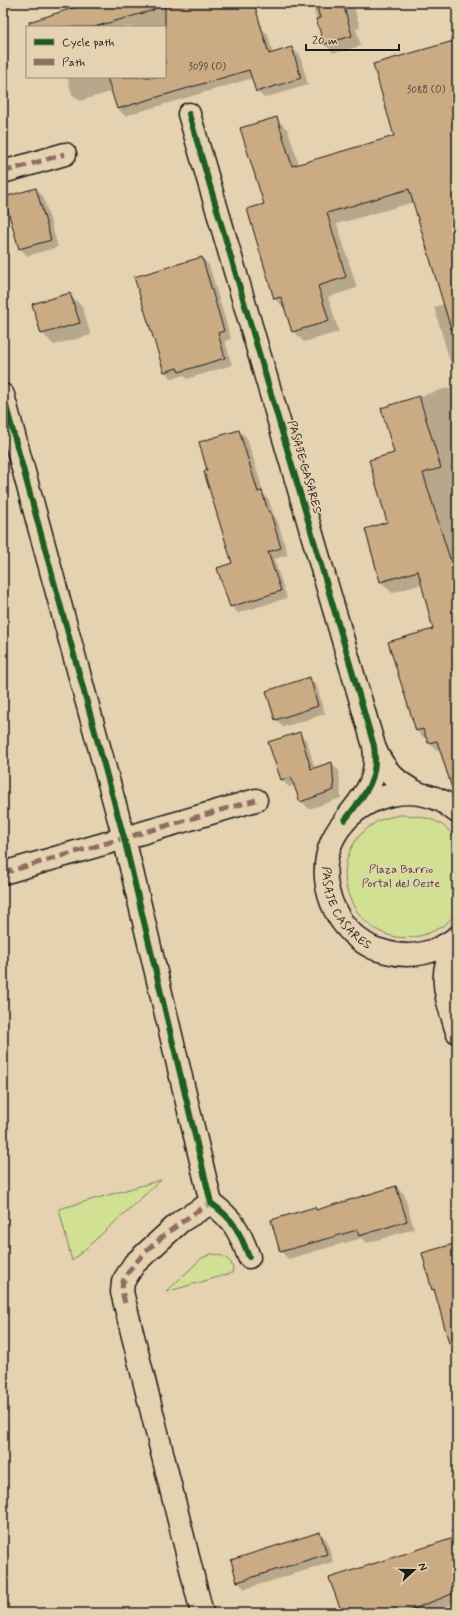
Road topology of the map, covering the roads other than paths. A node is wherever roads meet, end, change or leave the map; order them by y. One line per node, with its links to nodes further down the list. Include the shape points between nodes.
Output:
1 (189, 114): 5 (street, PASAJE CASARES)
2 (65, 154): 3 (street)
3 (3, 172)
4 (3, 395): 10 (street)
5 (374, 746): 6 (street, PASAJE CASARES, via 388,772); 9 (street, PASAJE CASARES, via 374,776)
6 (418, 793): 8 (street, PASAJE CASARES, via 442,801); 9 (street, PASAJE CASARES, via 391,794 366,803)
7 (256, 800): 10 (street)
8 (457, 812)
9 (346, 820): 14 (street, PASAJE CASARES, via 332,841 326,865 327,890 336,914 351,933 372,948)
10 (124, 838): 11 (street); 17 (street)
11 (3, 873)
12 (457, 937): 14 (street, PASAJE CASARES, via 432,952)
13 (457, 941): 15 (street, PASAJE CASARES, via 445,966)
14 (396, 955): 15 (street, PASAJE CASARES, via 425,967)
15 (445, 991): 16 (street, PASAJE CASARES)
16 (457, 1032)
17 (210, 1203): 18 (street, via 226,1214 234,1224 242,1236); 19 (street, via 181,1221 134,1264 123,1282 122,1292)
18 (249, 1257)
19 (202, 1613)

